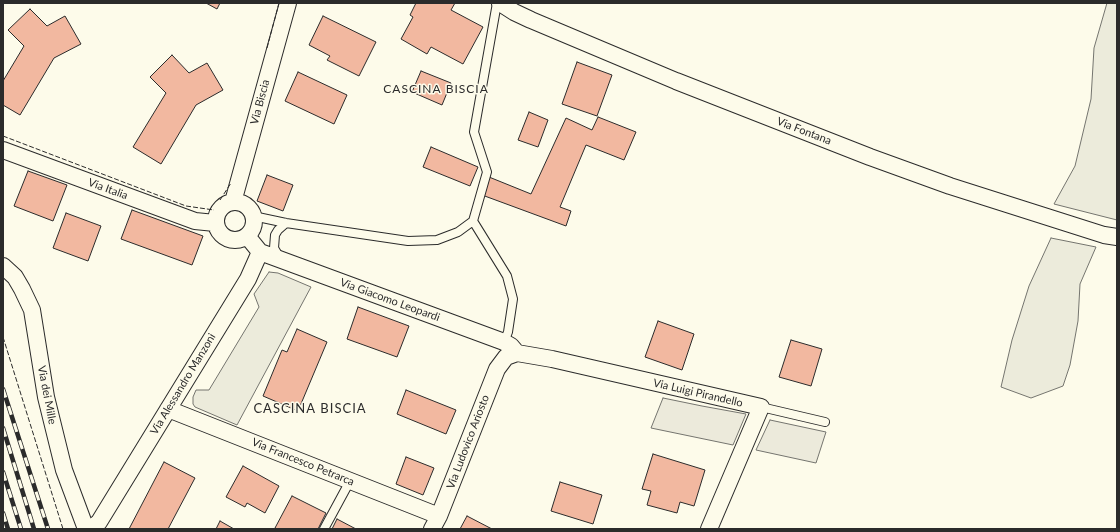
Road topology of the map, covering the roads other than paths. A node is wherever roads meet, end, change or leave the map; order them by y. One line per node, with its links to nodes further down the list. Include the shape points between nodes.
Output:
1 (288, 3): 5 (street, Via Biscia)
2 (497, 3): 7 (lane, via 474,132 487,172)
3 (500, 3): 11 (street, Via Fontana, via 531,20 668,78 870,157 958,189)
4 (3, 150): 8 (street, Via Italia, via 195,221)
5 (233, 202): 6 (street, via 246,205); 8 (street, via 227,203 218,211)
6 (253, 216): 9 (lane); 10 (street, via 253,227)
7 (473, 221): 9 (lane, via 458,232 437,240 408,241); 15 (lane, via 507,276 513,299 508,332)
8 (215, 223): 10 (street, via 220,234 230,240 242,240)
9 (286, 223): 13 (lane, via 275,235 274,248)
10 (247, 236): 12 (street)
11 (1117, 237)
12 (260, 252): 13 (street, Via Giacomo Leopardi); 17 (street, Via Alessandro Manzoni, via 248,279)
13 (282, 260): 15 (street, Via Giacomo Leopardi)
14 (3, 266): 21 (street, Via dei Mille, via 19,283 32,310 46,397 60,455)
15 (509, 351): 16 (street, Via Luigi Pirandello); 20 (street, Via Ludovico Ariosto, via 497,369)
16 (761, 407): 18 (lane); 24 (street)
17 (168, 408): 19 (street, Via Francesco Petrarca); 22 (street, Via Alessandro Manzoni, via 99,522)
18 (825, 422)
19 (350, 481): 20 (street, Via Francesco Petrarca); 23 (lane)
20 (436, 522)
21 (86, 529)
22 (90, 529)
23 (324, 529)
24 (709, 529)

